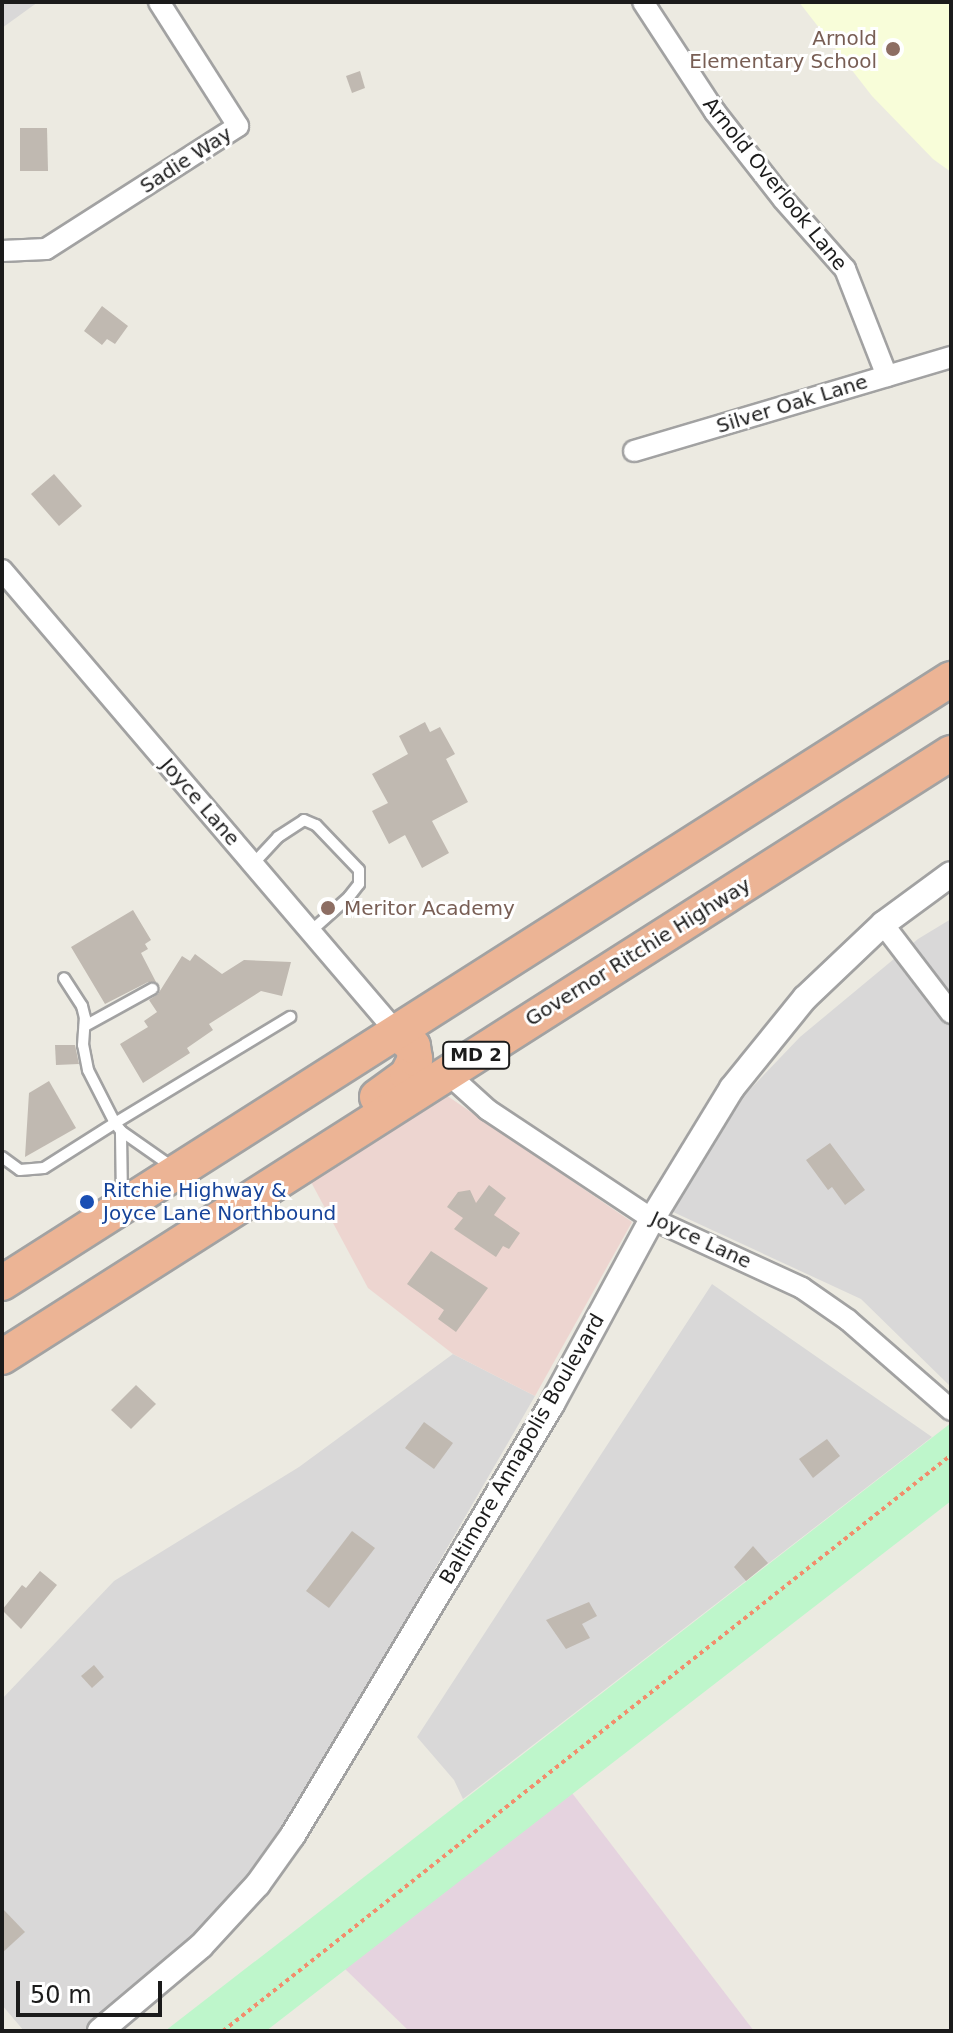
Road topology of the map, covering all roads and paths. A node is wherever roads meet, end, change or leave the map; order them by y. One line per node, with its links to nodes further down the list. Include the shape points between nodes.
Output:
1 (159, 2): 3 (street, Sadie Way, via 238,126 46,249)
2 (643, 2): 5 (street, Arnold Overlook Lane, via 715,112 845,269)
3 (2, 251)
4 (951, 357): 5 (street, Silver Oak Lane)
5 (887, 376): 6 (street, Silver Oak Lane)
6 (634, 451)
7 (2, 570): 10 (street, Joyce Lane)
8 (951, 679): 14 (highway)
9 (951, 753): 21 (highway, Governor Ritchie Highway / MD 2)
10 (253, 864): 13 (street, Joyce Lane); 13 (lane, via 278,837 304,820 316,825 359,870 359,884 349,897)
11 (951, 874): 12 (street, Baltimore Annapolis Boulevard)
12 (883, 924): 17 (street); 27 (street, Baltimore Annapolis Boulevard, via 805,998 732,1088)
13 (311, 931): 20 (street, Joyce Lane)
14 (508, 962): 20 (highway); 21 (highway, via 440,1032 436,1049)
15 (64, 978): 19 (lane, via 82,1006)
16 (152, 989): 19 (lane)
17 (951, 1013)
18 (290, 1017): 22 (lane)
19 (85, 1026): 22 (lane, via 88,1070)
20 (398, 1034): 24 (highway); 25 (highway, via 413,1046 415,1059 407,1075 327,1131)
21 (447, 1073): 25 (highway, Governor Ritchie Highway / MD 2); 27 (street, Joyce Lane, via 488,1110)
22 (118, 1127): 23 (lane, via 44,1168 20,1170); 24 (lane); 26 (lane)
23 (2, 1157)
24 (178, 1171): 26 (highway)
25 (287, 1176): 29 (highway, Governor Ritchie Highway / MD 2)
26 (122, 1207): 28 (highway)
27 (652, 1219): 30 (street, Joyce Lane, via 802,1288 848,1320); 32 (street, Baltimore Annapolis Boulevard, via 552,1404 293,1835 258,1884 201,1946)
28 (2, 1283)
29 (2, 1357)
30 (951, 1410)
31 (949, 1456): 33 (path)
32 (100, 2031)
33 (223, 2031)

